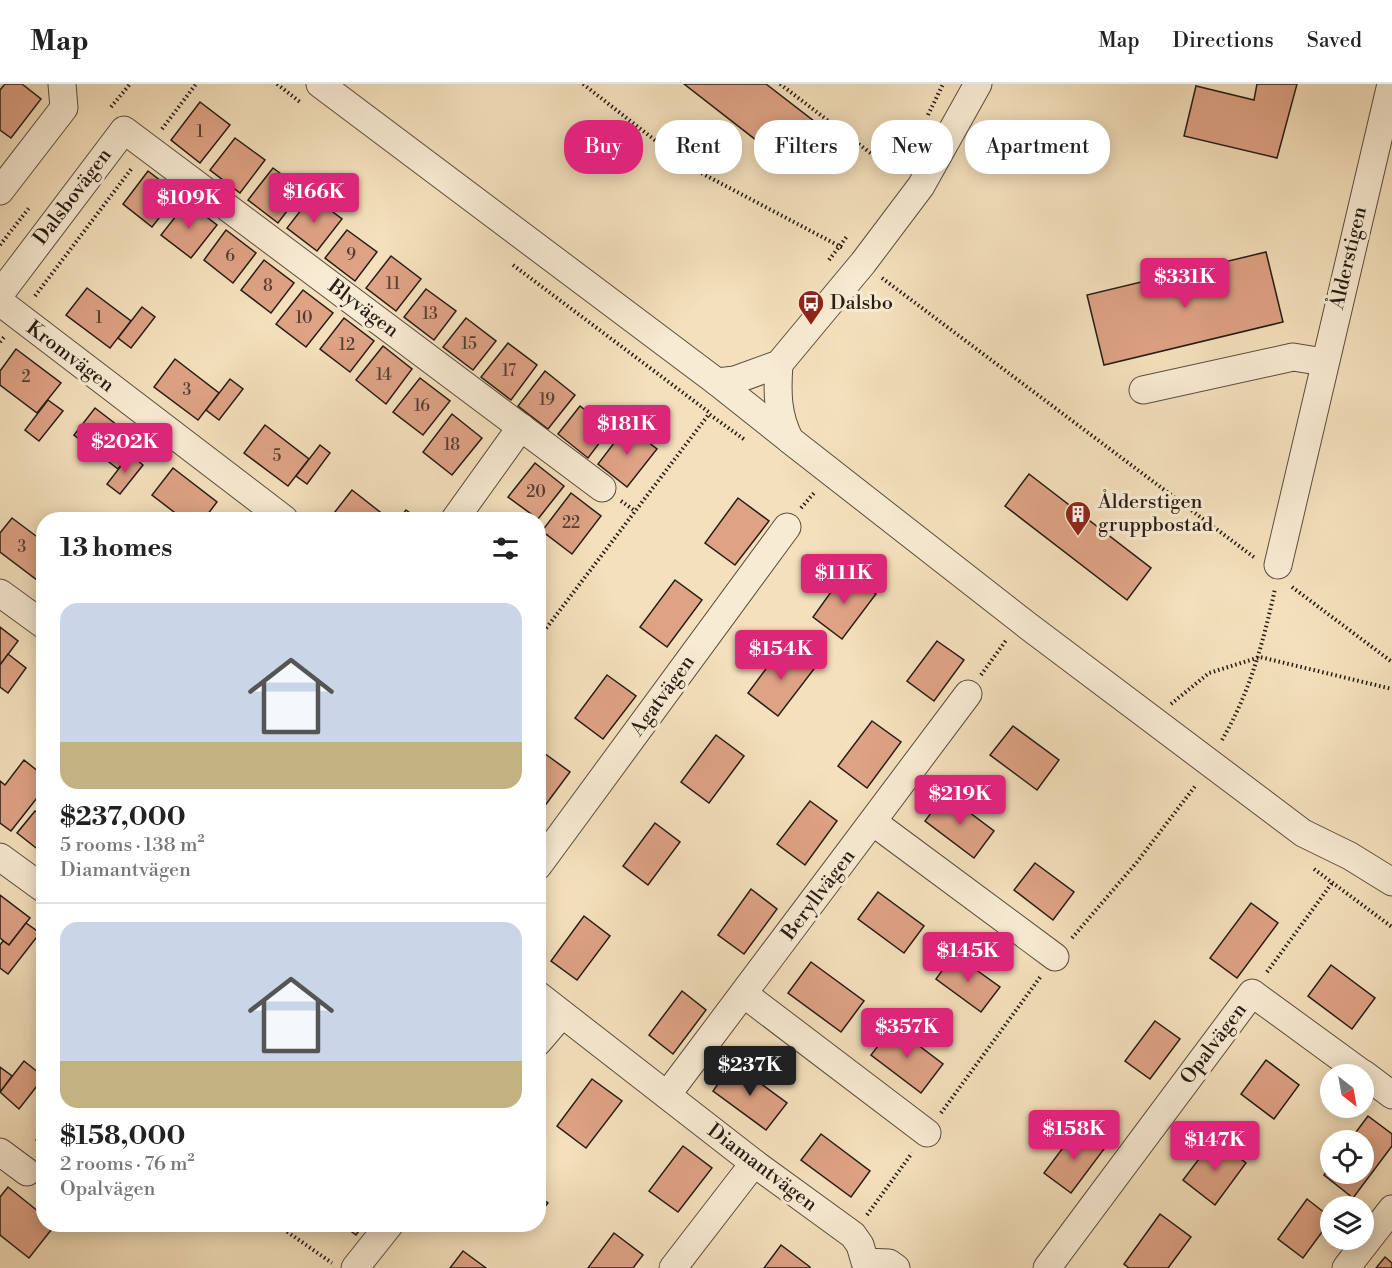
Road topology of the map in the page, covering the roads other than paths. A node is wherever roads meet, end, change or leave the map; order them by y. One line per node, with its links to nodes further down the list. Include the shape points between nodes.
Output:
1 (62, 84): 6 (street, via 64,108)
2 (320, 84): 11 (street)
3 (978, 84): 10 (street, via 921,186)
4 (1392, 84): 9 (street, Ålderstigen)
5 (124, 130): 7 (street, Dalsbovägen); 13 (street, Blyvägen)
6 (0, 191)
7 (0, 294)
8 (9, 310): 16 (street, Kromvägen)
9 (1324, 362): 12 (street, via 1293,357); 19 (street, Ålderstigen)
10 (779, 364): 11 (street); 14 (street, via 780,422)
11 (722, 386): 14 (street)
12 (1143, 390)
13 (521, 427): 15 (street, Blyvägen); 17 (street)
14 (790, 441): 26 (street, via 1152,720 1199,768 1303,833)
15 (602, 488)
16 (275, 512)
17 (460, 512)
18 (787, 526): 24 (street, Agatvägen)
19 (1278, 571)
20 (0, 593): 21 (street)
21 (36, 619)
22 (968, 694): 23 (street, Beryllvägen)
23 (873, 822): 28 (street); 29 (street, Beryllvägen)
24 (546, 855)
25 (0, 857): 27 (street)
26 (1392, 882)
27 (36, 883)
28 (1055, 957)
29 (744, 994): 35 (street, Beryllvägen); 37 (street)
30 (546, 1001): 31 (street, Diamantvägen)
31 (562, 1014): 32 (street); 35 (street, Diamantvägen)
32 (546, 1033)
33 (1349, 1064): 47 (street, Opalvägen, via 1252,993)
34 (1374, 1082): 36 (street)
35 (667, 1095): 39 (street, Diamantvägen)
36 (1392, 1095)
37 (927, 1133)
38 (0, 1152): 40 (street)
39 (754, 1163): 43 (street, Diamantvägen, via 853,1235 860,1245); 45 (street)
40 (27, 1172)
41 (1392, 1209): 48 (street)
42 (384, 1232): 44 (street)
43 (862, 1265): 46 (street, via 889,1263)
44 (355, 1268)
45 (673, 1268)
46 (896, 1268)
47 (1047, 1268)
48 (1346, 1268)

